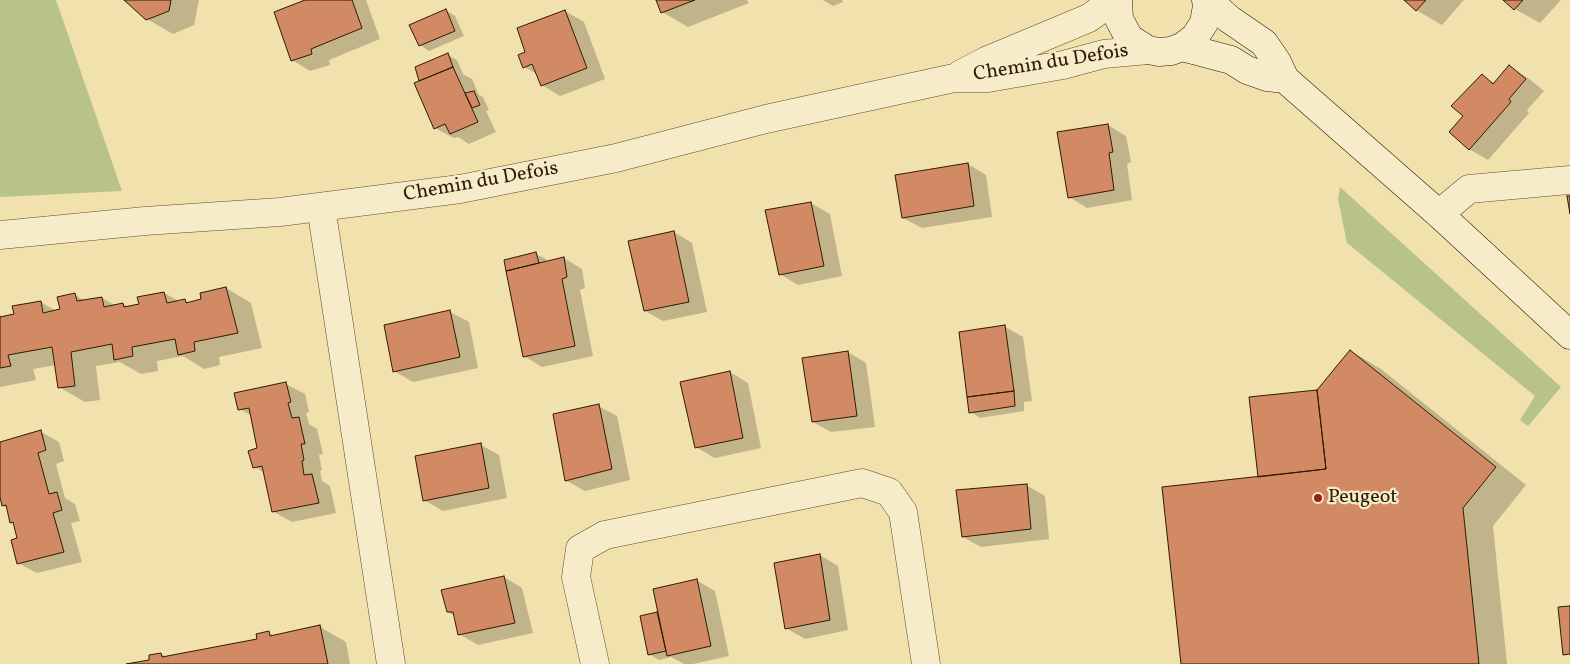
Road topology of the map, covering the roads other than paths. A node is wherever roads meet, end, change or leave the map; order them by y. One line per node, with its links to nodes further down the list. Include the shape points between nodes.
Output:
1 (1116, 0): 4 (street, via 1123,30); 5 (street, Chemin du Defois, via 1089,18 986,61)
2 (1207, 0): 3 (street, via 1200,30); 6 (street, via 1264,43)
3 (1182, 47): 4 (street, Chemin du Defois, via 1171,51); 6 (street, via 1231,60 1267,77)
4 (1148, 50): 5 (street, Chemin du Defois, via 1104,54 988,78)
5 (954, 78): 8 (street, Chemin du Defois, via 766,119 616,158 460,189)
6 (1285, 79): 9 (street)
7 (1570, 180): 9 (street, via 1470,190)
8 (321, 207): 10 (street, Chemin du Defois); 12 (street)
9 (1439, 214): 11 (street)
10 (0, 234)
11 (1570, 335)
12 (391, 664)
13 (595, 664): 14 (street, via 576,577 580,549 605,535 862,483 889,492 903,512)
14 (926, 664)

